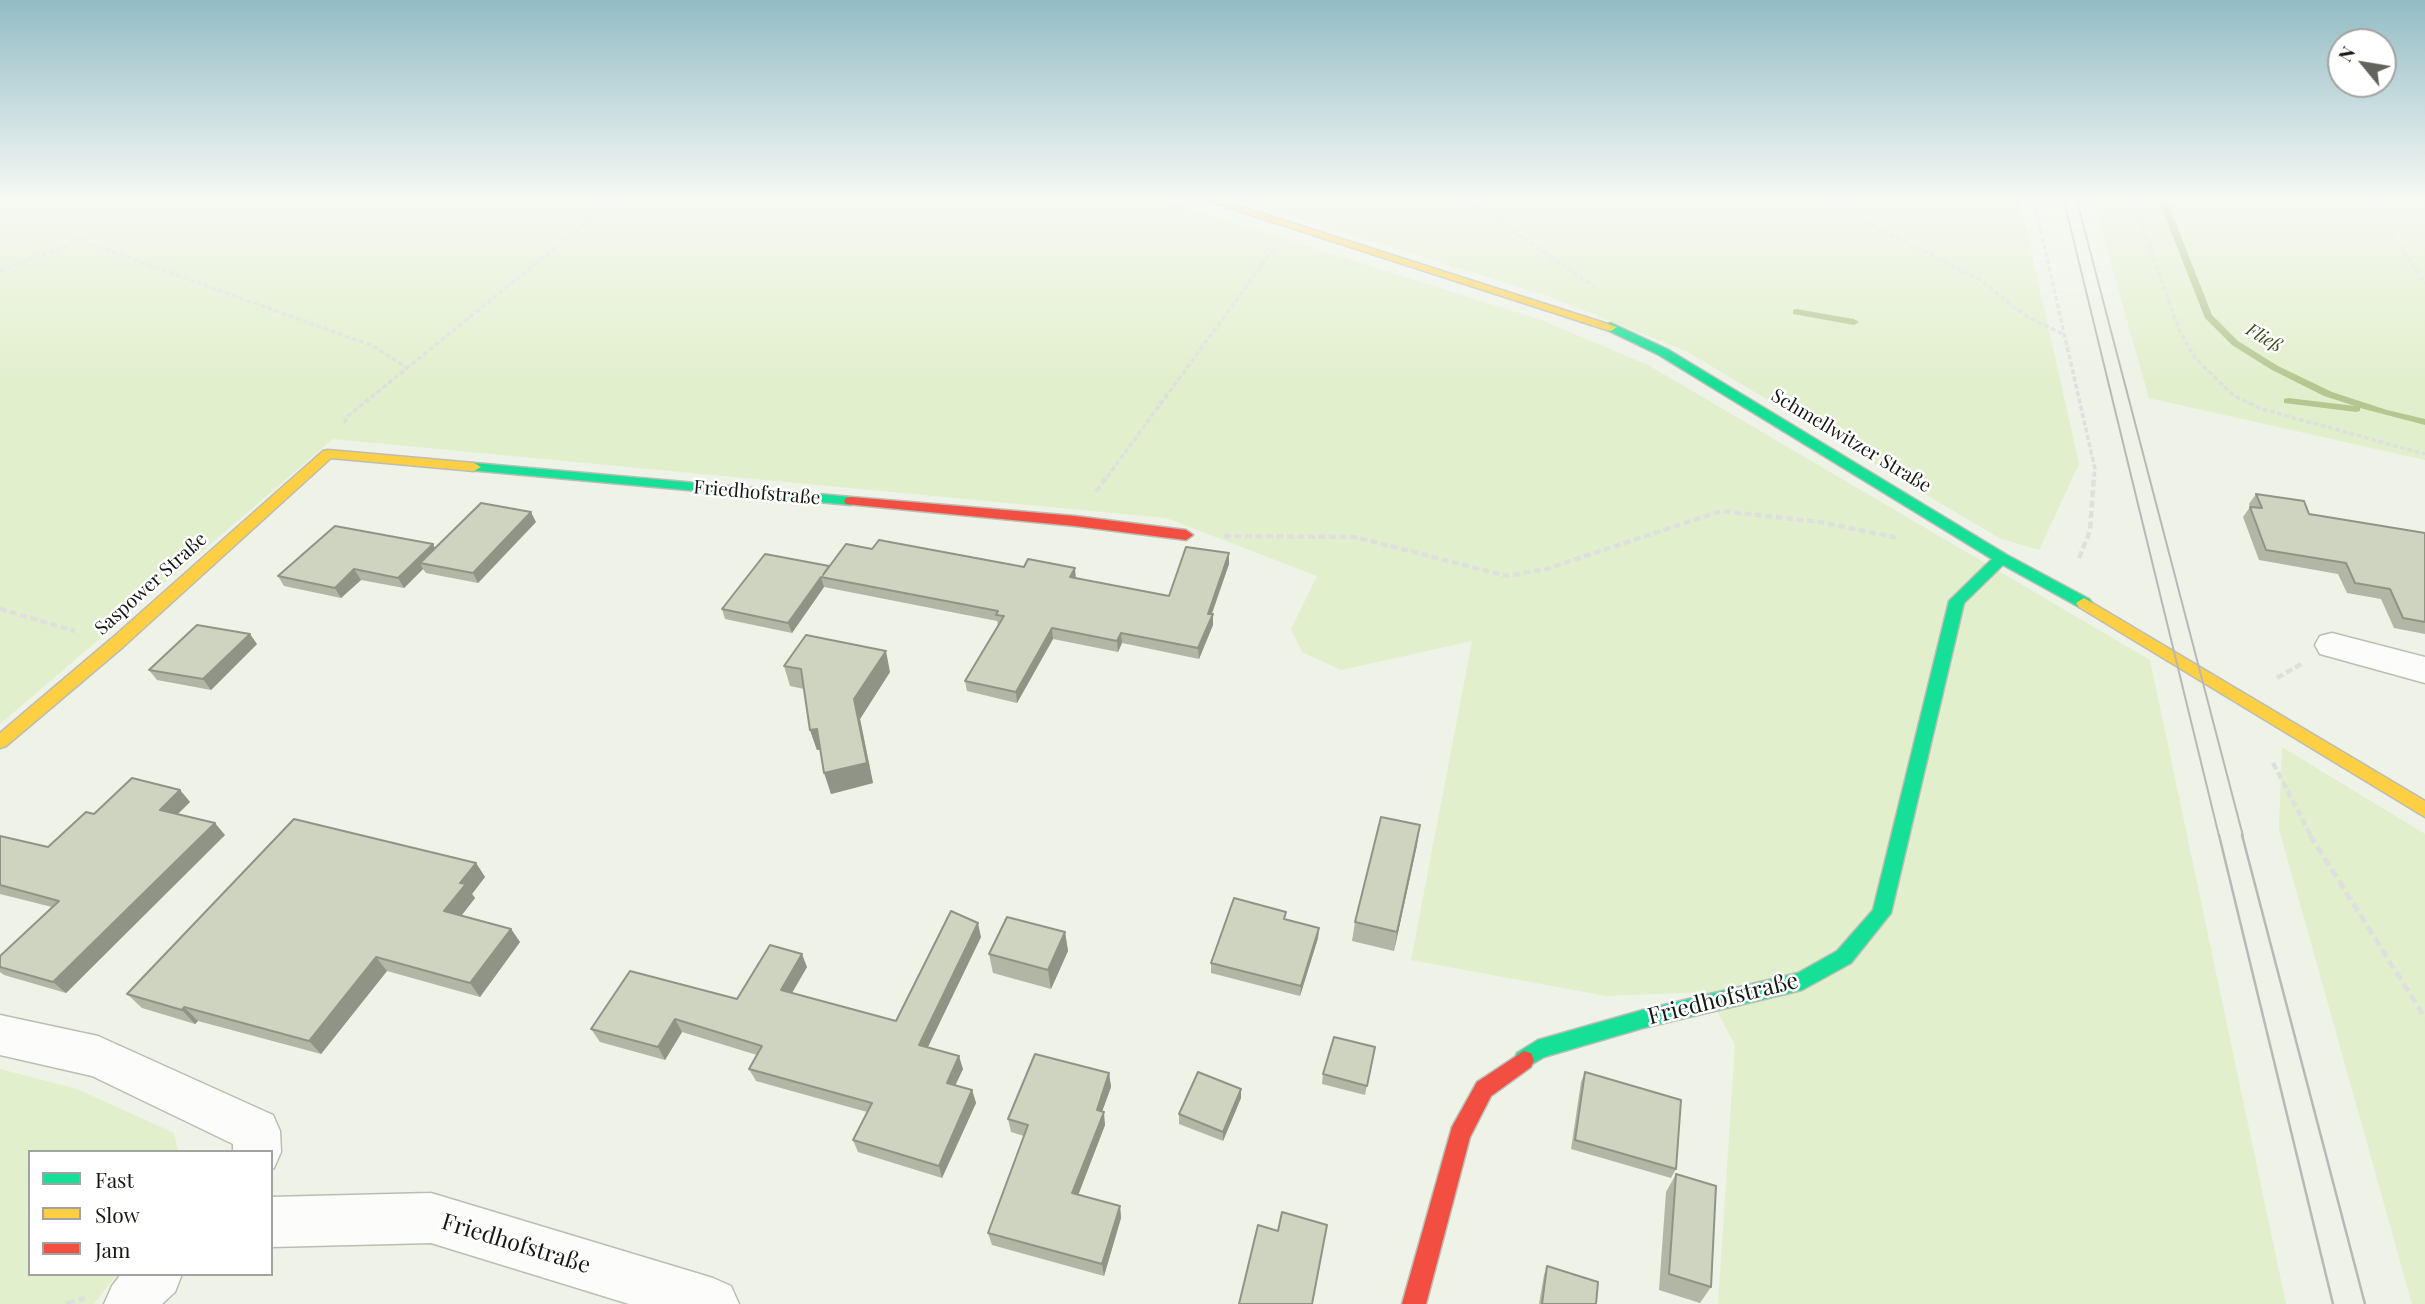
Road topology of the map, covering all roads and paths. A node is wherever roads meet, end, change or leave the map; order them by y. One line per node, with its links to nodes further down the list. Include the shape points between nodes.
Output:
1 (24, 262): 11 (path)
2 (141, 262): 15 (path, via 373,345)
3 (537, 262): 15 (path)
4 (1264, 262): 18 (path)
5 (1408, 262): 21 (street, Schmellwitzer Straße, via 1602,323 1663,352)
6 (1557, 262): 13 (path)
7 (1945, 262): 14 (path, via 1979,279 2025,316)
8 (2049, 262): 14 (path)
9 (2155, 262): 17 (path, via 2179,330 2195,358 2234,396 2262,409)
10 (2411, 262): 12 (path)
11 (0, 271)
12 (2425, 284)
13 (1598, 290)
14 (2065, 335): 22 (path, via 2095,469 2090,531)
15 (407, 368): 16 (path, via 348,416)
16 (328, 454): 18 (street, Friedhofstraße); 24 (street, Saspower Straße)
17 (2425, 454)
18 (1075, 521): 19 (street, Friedhofstraße)
19 (1186, 535): 20 (path, via 1355,537 1507,576 1546,569 1721,511 1820,522)
20 (1911, 540)
21 (2002, 558): 22 (street, Schmellwitzer Straße); 38 (street, Friedhofstraße, via 1957,601 1882,913 1844,957 1802,981 1538,1049 1483,1089 1460,1134)
22 (2066, 592): 27 (street, Schmellwitzer Straße)
23 (0, 609): 24 (path)
24 (117, 643): 29 (street, Saspower Straße)
25 (2332, 645): 26 (street); 27 (path)
26 (2425, 670)
27 (2240, 699): 28 (street, Schmellwitzer Straße)
28 (2282, 724): 30 (street, Schmellwitzer Straße); 31 (path, via 2272,762 2300,818)
29 (0, 742)
30 (2425, 810)
31 (2425, 1017)
32 (0, 1035): 33 (street, via 98,1057 256,1131)
33 (257, 1150)
34 (273, 1222): 37 (street, Friedhofstraße, via 431,1218)
35 (153, 1276): 36 (street)
36 (130, 1304)
37 (713, 1304)
38 (1414, 1304)

